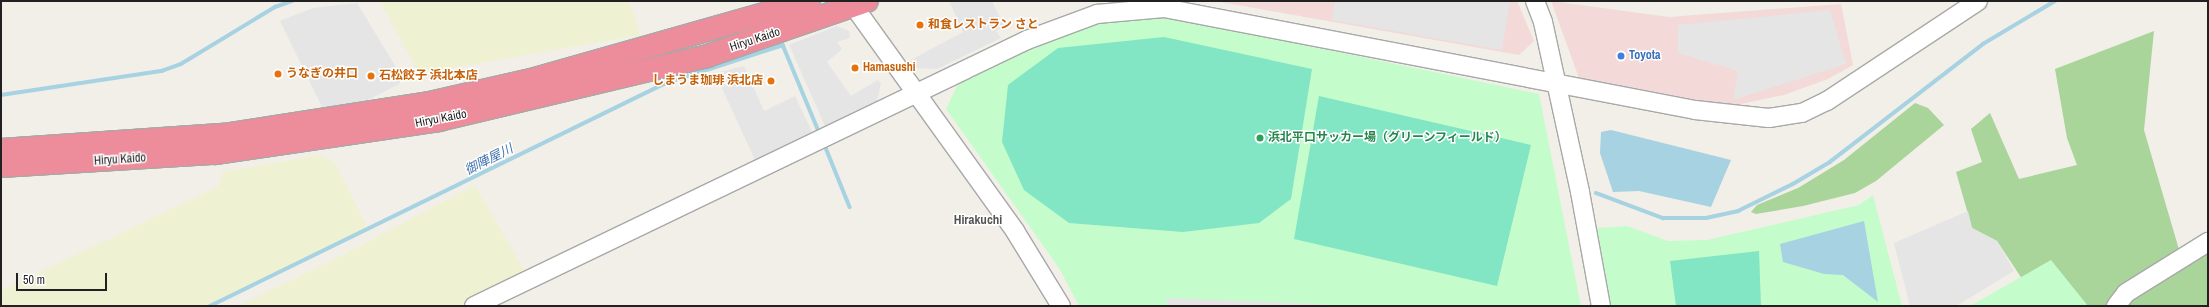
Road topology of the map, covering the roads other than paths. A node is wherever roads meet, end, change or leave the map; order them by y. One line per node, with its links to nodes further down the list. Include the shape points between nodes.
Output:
1 (809, 1): 8 (highway, Hiryu Kaido, via 526,81 429,102 223,135)
2 (1535, 1): 6 (street, via 1543,22)
3 (1978, 1): 6 (street, via 1827,101 1802,113 1769,118 1739,117)
4 (858, 3): 7 (street); 9 (highway, Hiryu Kaido, via 707,56 439,120 216,153)
5 (1165, 4): 6 (street); 7 (street, via 1096,14 1027,40)
6 (1555, 84): 13 (street)
7 (917, 92): 11 (street); 12 (street, via 1036,260)
8 (1, 150)
9 (1, 166)
10 (2208, 242): 14 (street, via 2126,293)
11 (474, 306)
12 (1062, 306)
13 (1601, 306)
14 (2116, 306)

